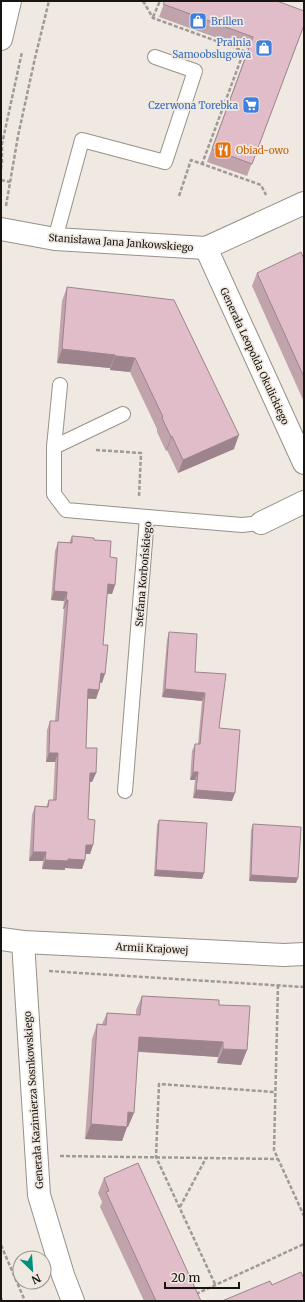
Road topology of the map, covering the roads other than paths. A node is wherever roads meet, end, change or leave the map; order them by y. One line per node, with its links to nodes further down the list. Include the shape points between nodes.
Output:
1 (10, 1): 2 (street)
2 (1, 39)
3 (155, 57): 6 (lane, via 195,71 165,162 82,140)
4 (304, 203): 7 (street, Stanisława Jana Jankowskiego)
5 (2, 229): 6 (street, Stanisława Jana Jankowskiego)
6 (55, 239): 7 (street, Stanisława Jana Jankowskiego)
7 (206, 248): 11 (street, Generała Leopolda Okulickiego)
8 (60, 385): 10 (lane)
9 (123, 414): 10 (lane)
10 (54, 447): 13 (lane, via 54,494 66,510)
11 (304, 463)
12 (304, 502): 14 (street, Stefana Korbońskiego)
13 (147, 518): 14 (lane, Stefana Korbońskiego, via 242,525); 15 (lane, Stefana Korbońskiego)
14 (261, 523)
15 (125, 791)
16 (1, 939): 17 (street, Armii Krajowej)
17 (24, 942): 18 (street, Armii Krajowej); 19 (street, Generała Kazimierza Sosnkowskiego, via 39,1195 63,1275)
18 (304, 954)
19 (74, 1301)

